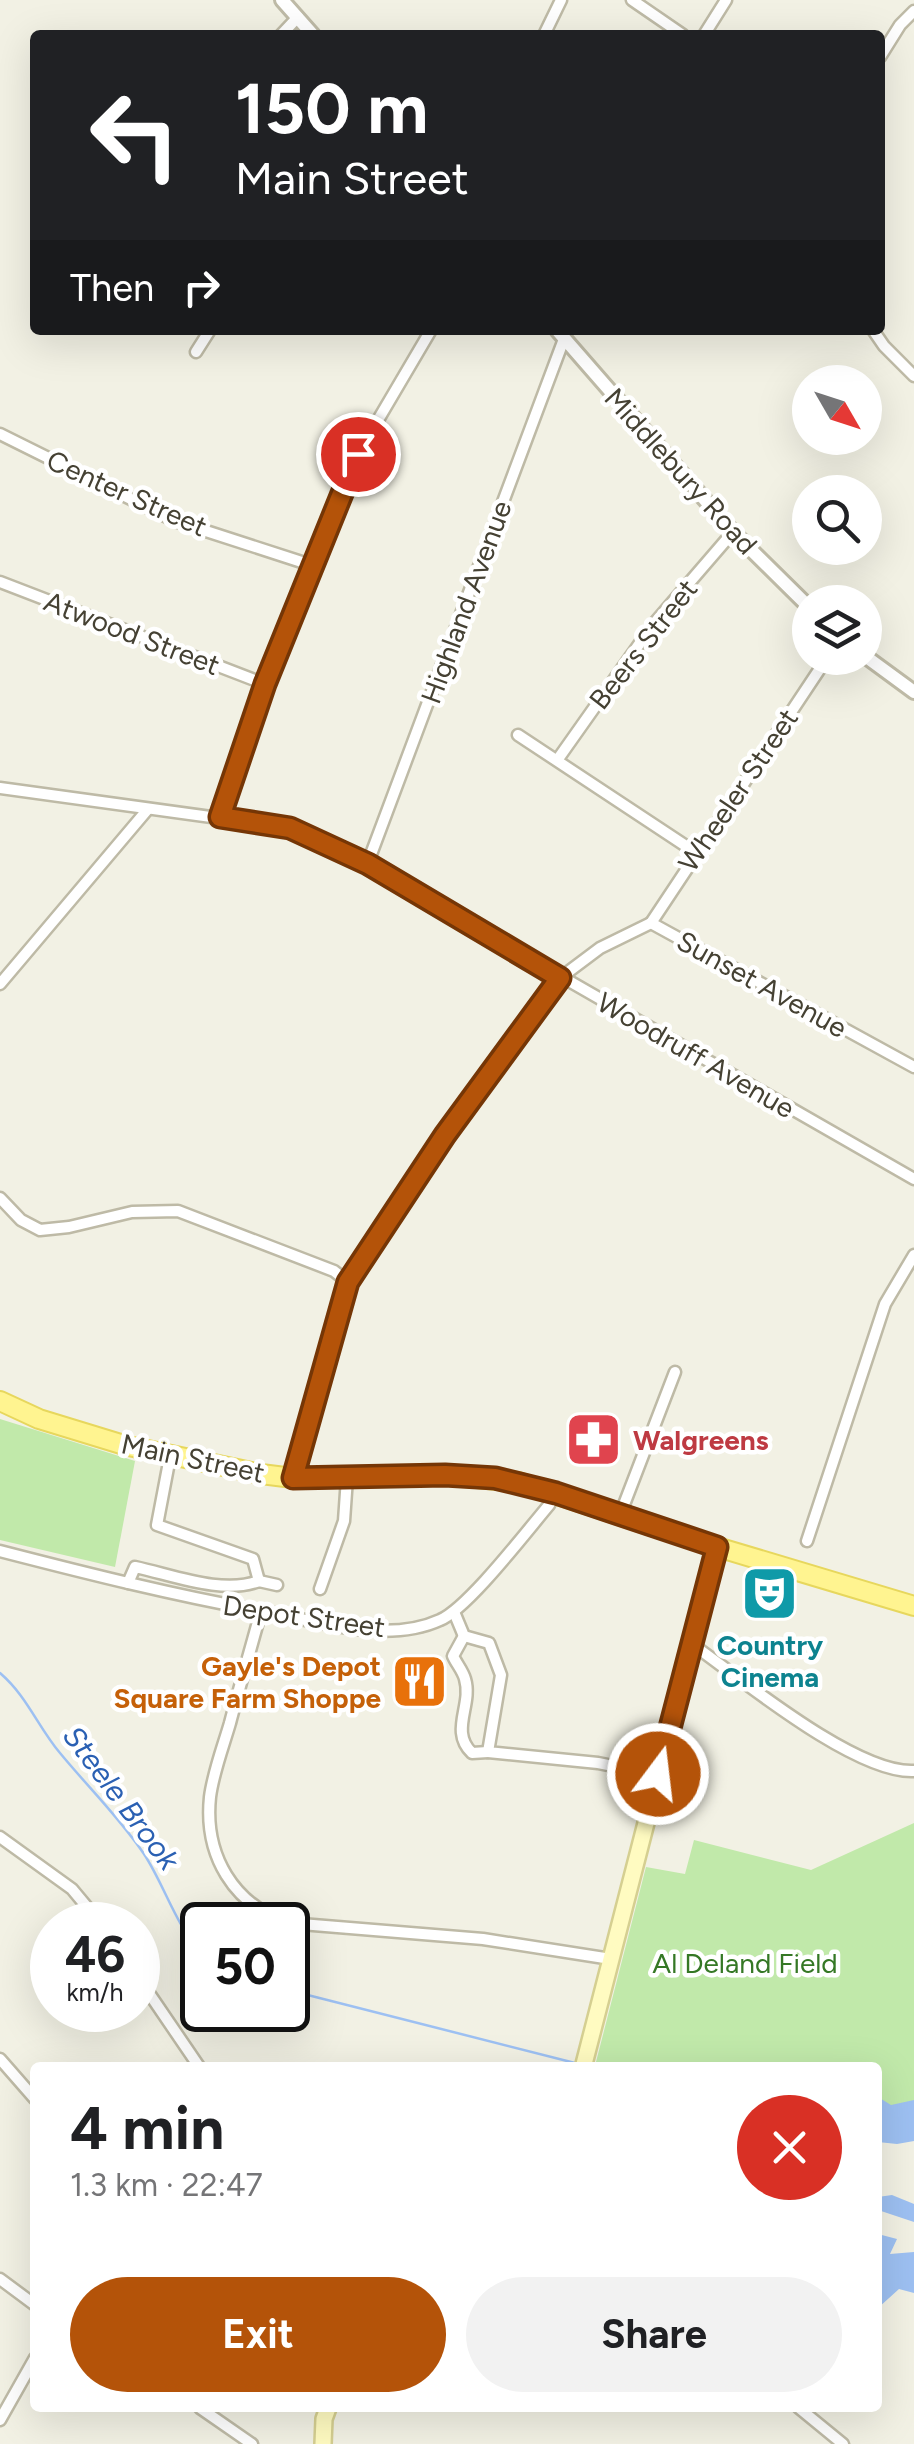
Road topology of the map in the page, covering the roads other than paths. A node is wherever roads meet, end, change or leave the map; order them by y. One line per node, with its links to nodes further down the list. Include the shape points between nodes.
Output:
1 (282, 0): 6 (street)
2 (561, 0): 9 (street)
3 (632, 0): 10 (street)
4 (726, 0): 11 (street)
5 (914, 11): 12 (street)
6 (298, 18): 7 (street); 8 (street)
7 (286, 30)
8 (309, 30)
9 (546, 30)
10 (675, 30)
11 (707, 30)
12 (885, 48)
13 (207, 335): 18 (street)
14 (428, 335): 22 (street, via 358,454)
15 (560, 335): 35 (street, Highland Avenue)
16 (561, 335): 21 (street, Middlebury Road)
17 (876, 335): 19 (street)
18 (196, 352)
19 (914, 376)
20 (0, 434): 22 (street, Center Street, via 175,520)
21 (733, 532): 24 (street, Middlebury Road); 30 (street, Beers Street, via 652,626)
22 (314, 566): 27 (street)
23 (0, 582): 27 (street, Atwood Street)
24 (792, 590)
25 (882, 668): 28 (street)
26 (815, 675): 34 (street, Wheeler Street)
27 (265, 684): 33 (street)
28 (914, 692)
29 (518, 735): 30 (street)
30 (558, 759): 34 (street)
31 (0, 788): 32 (street, Woodruff Avenue)
32 (148, 810): 33 (street, Woodruff Avenue); 38 (street)
33 (220, 817): 35 (street, Woodruff Avenue, via 290,828)
34 (695, 852): 36 (street, Wheeler Street)
35 (368, 864): 37 (street, Woodruff Avenue)
36 (650, 923): 37 (street, Sunset Avenue); 39 (street, Sunset Avenue)
37 (560, 978): 40 (street, Woodruff Avenue); 43 (street)
38 (0, 984)
39 (914, 1067)
40 (914, 1179)
41 (0, 1198): 43 (street, via 40,1230 132,1212 178,1211)
42 (914, 1255): 51 (street, via 886,1304)
43 (348, 1282): 47 (street)
44 (676, 1372): 50 (street)
45 (0, 1401): 46 (main road, Main Street)
46 (170, 1457): 47 (main road, Main Street); 54 (street, via 157,1525 253,1559)
47 (293, 1478): 48 (main road, Main Street)
48 (347, 1478): 49 (main road, Main Street, via 495,1478); 57 (street, via 344,1521)
49 (556, 1493): 50 (main road, Main Street); 60 (street, Depot Street)
50 (620, 1514): 52 (main road, Main Street)
51 (807, 1541)
52 (717, 1547): 58 (main road, Main Street); 62 (main road)
53 (0, 1551): 55 (street, Depot Street)
54 (260, 1582): 55 (street, via 228,1587 135,1567); 56 (street)
55 (128, 1583): 59 (street, Depot Street)
56 (277, 1585)
57 (320, 1589)
58 (914, 1606)
59 (261, 1611): 60 (street, Depot Street, via 384,1630 423,1626); 68 (street, via 210,1794 212,1845 240,1896 289,1922 483,1939)
60 (454, 1612): 61 (street)
61 (464, 1636): 63 (street, via 489,1643 501,1675); 63 (street, via 452,1656 466,1681 460,1728 472,1753)
62 (692, 1644): 64 (street, via 789,1715 866,1760); 65 (main road)
63 (488, 1752): 65 (street)
64 (914, 1771)
65 (658, 1774): 68 (main road)
66 (0, 1838): 67 (street)
67 (83, 1902)
68 (611, 1959): 72 (main road)
69 (160, 2009): 71 (street)
70 (0, 2059): 73 (street)
71 (196, 2062)
72 (584, 2062)
73 (30, 2094)
74 (0, 2278): 75 (street)
75 (30, 2301)
76 (30, 2367): 80 (street)
77 (206, 2412): 81 (street)
78 (327, 2412): 82 (main road)
79 (804, 2412): 83 (street)
80 (0, 2420)
81 (252, 2444)
82 (323, 2444)
83 (843, 2444)

